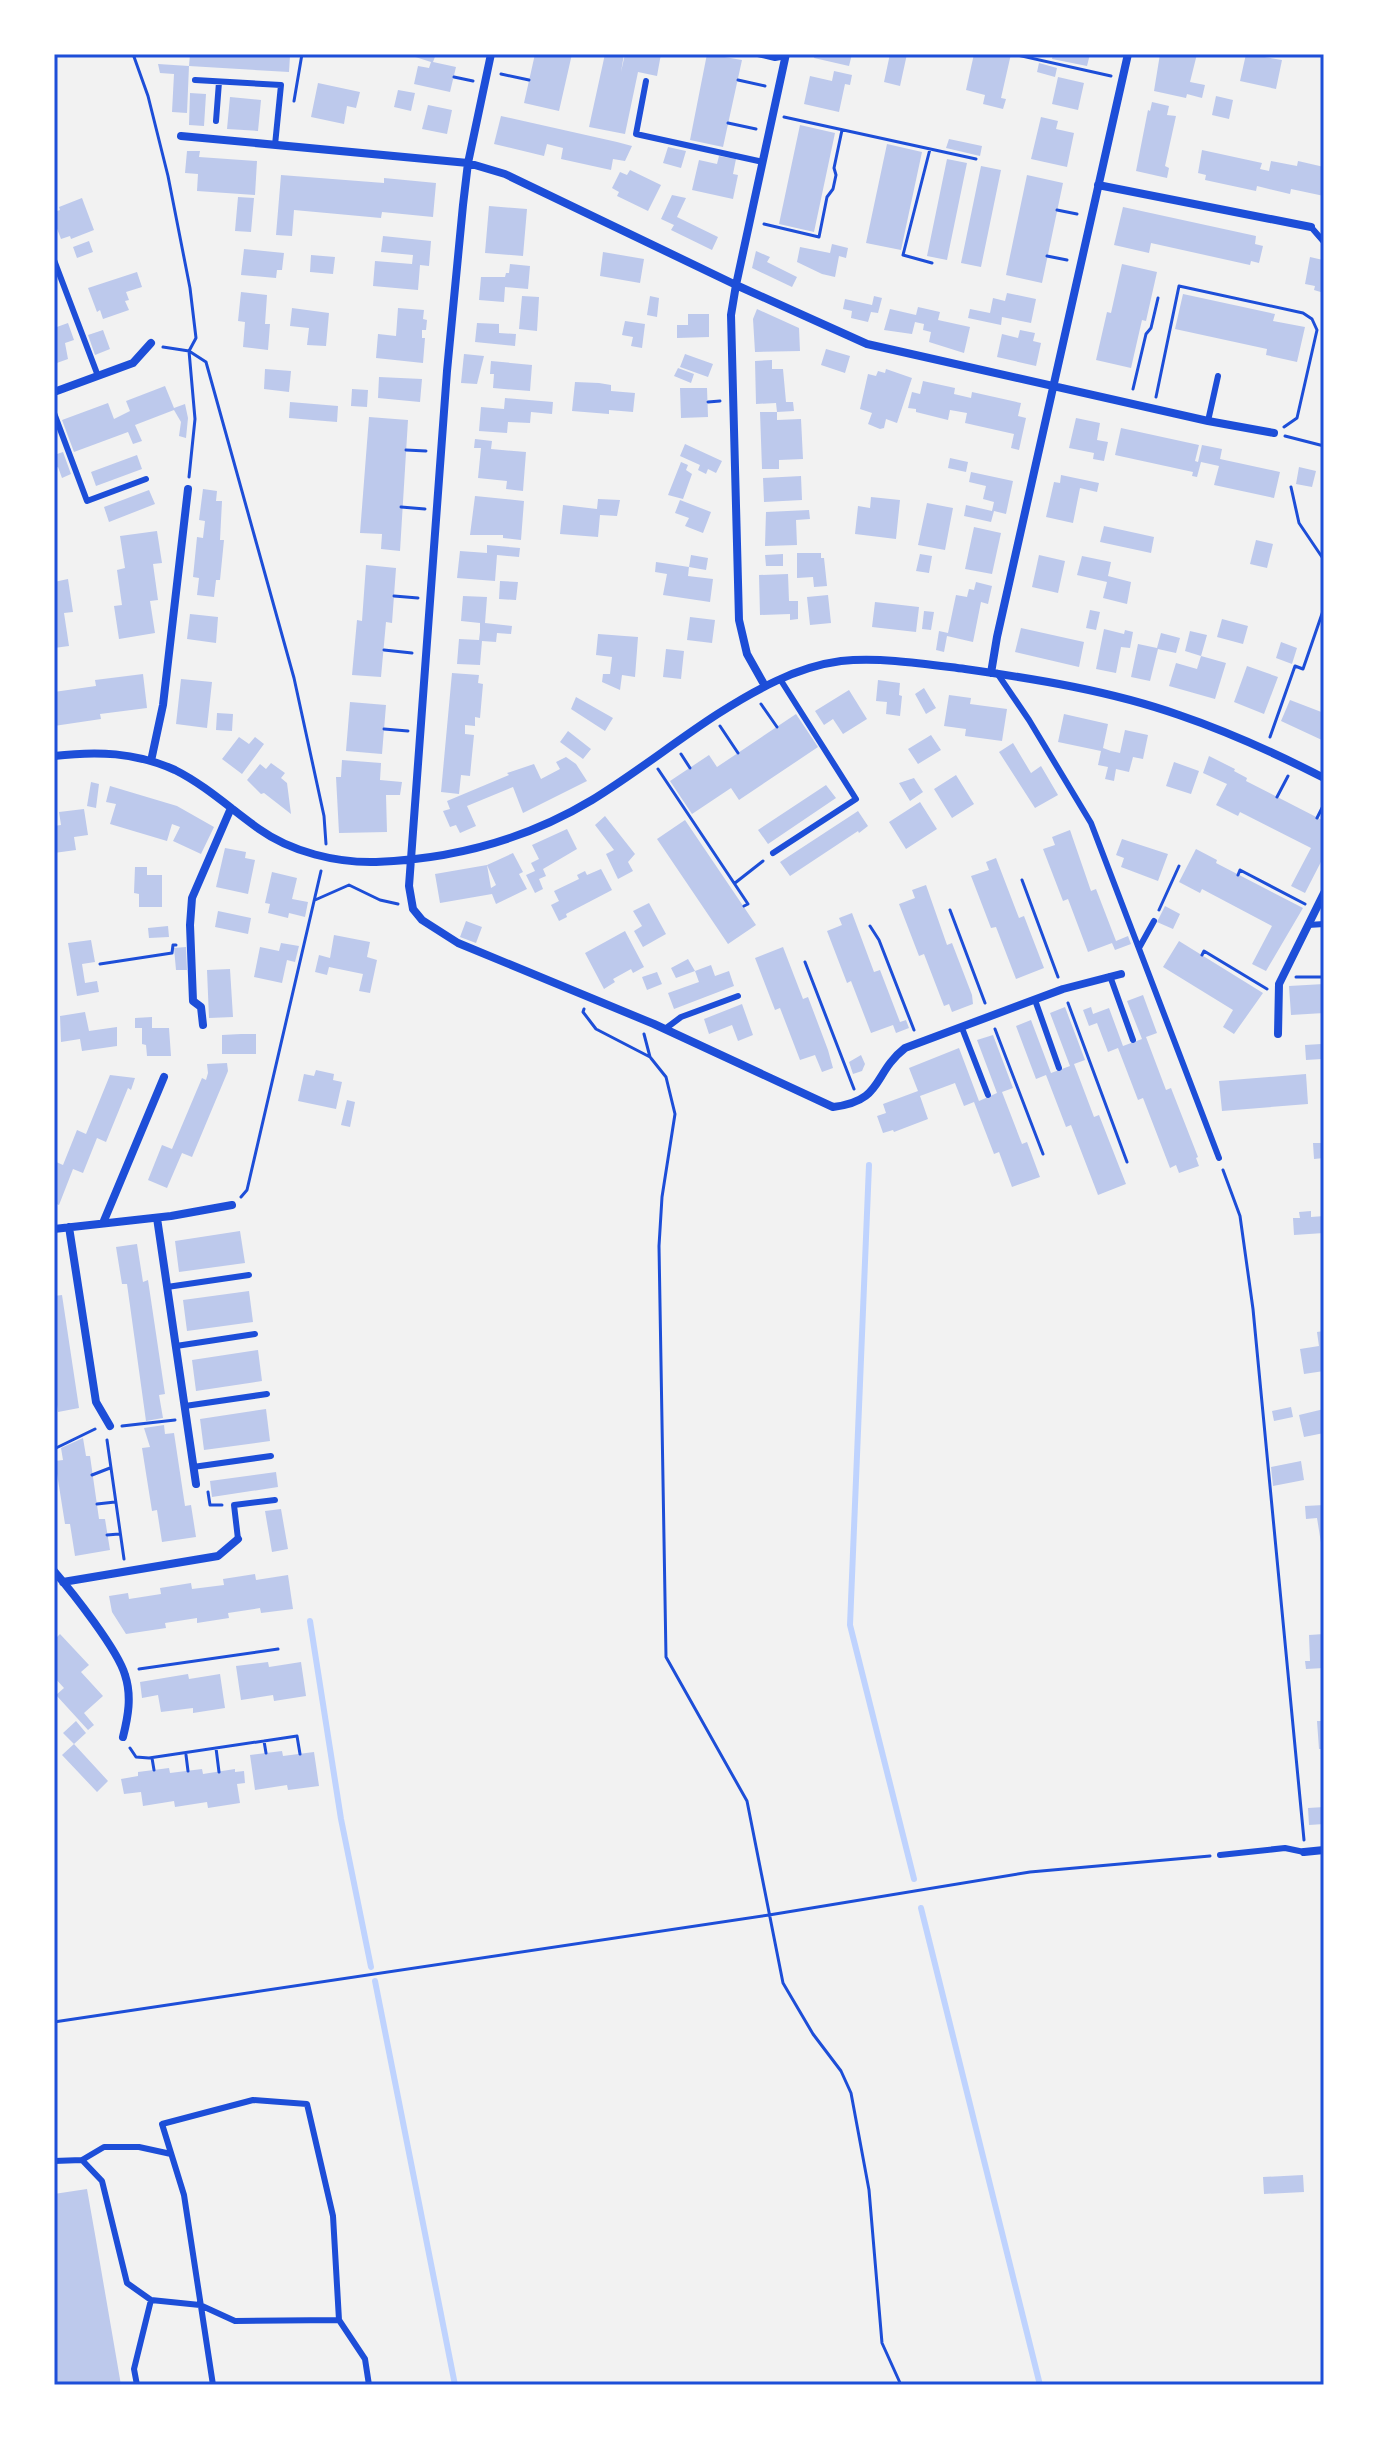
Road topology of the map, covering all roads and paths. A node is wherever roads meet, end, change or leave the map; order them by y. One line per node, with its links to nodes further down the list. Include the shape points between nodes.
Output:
1 (133, 54): 42 (path, via 168,176 190,288 196,338)
2 (491, 54): 7 (street)
3 (758, 54): 6 (lane)
4 (1013, 54): 9 (path)
5 (1128, 54): 9 (street)
6 (786, 55): 16 (street)
7 (488, 71): 11 (path); 15 (street)
8 (454, 77): 15 (path)
9 (1122, 79): 28 (street)
10 (195, 80): 14 (lane)
11 (529, 80)
12 (738, 80): 16 (path)
13 (646, 81): 26 (lane, via 636,134)
14 (219, 82): 18 (lane); 23 (lane, via 281,85)
15 (485, 84): 27 (street)
16 (779, 89): 17 (street)
17 (773, 115): 20 (path); 21 (street)
18 (216, 121)
19 (728, 123): 21 (path)
20 (842, 130): 24 (path); 31 (path, via 819,237)
21 (769, 132): 26 (street)
22 (181, 136): 23 (street)
23 (275, 145): 27 (street)
24 (930, 149): 25 (path); 37 (path, via 903,255)
25 (976, 159)
26 (763, 162): 31 (street)
27 (468, 163): 39 (street, via 505,174); 54 (street)
28 (1098, 185): 30 (street); 32 (street)
29 (1057, 210): 30 (path)
30 (1091, 216): 36 (street)
31 (750, 221): 39 (street)
32 (1311, 227): 33 (lane)
33 (1324, 242)
34 (1047, 256): 36 (path)
35 (54, 260): 38 (lane)
36 (1081, 262): 45 (street)
37 (932, 263)
38 (57, 280): 43 (lane)
39 (736, 285): 45 (street, via 867,344); 68 (street, via 731,330 739,620 747,654)
40 (1158, 298): 47 (path)
41 (151, 343): 42 (path); 43 (street, via 133,363)
42 (189, 351): 57 (path, via 195,419); 86 (path, via 206,362 294,678 324,816)
43 (98, 376): 46 (street)
44 (1218, 376): 50 (lane)
45 (1053, 387): 47 (street); 66 (street)
46 (54, 392)
47 (1130, 404): 48 (street)
48 (1153, 409): 50 (street); 51 (path, via 1179,286 1312,319 1317,330 1297,418)
49 (54, 413): 55 (lane, via 87,501)
50 (1208, 421): 51 (street)
51 (1274, 433): 52 (path)
52 (1324, 446)
53 (406, 450): 54 (path)
54 (442, 452): 59 (street)
55 (146, 479)
56 (1291, 487): 60 (path, via 1299,523)
57 (188, 489): 78 (street, via 163,705)
58 (401, 507): 59 (path)
59 (438, 510): 62 (street)
60 (1324, 560)
61 (394, 596): 62 (path)
62 (431, 599): 65 (street)
63 (1324, 608): 74 (path, via 1303,669 1295,666)
64 (384, 650): 65 (path)
65 (427, 654): 73 (street)
66 (994, 673): 67 (street, via 845,661); 74 (street, via 1176,714); 103 (lane, via 1091,823)
67 (780, 679): 68 (street); 85 (lane, via 856,799)
68 (765, 686): 69 (street)
69 (754, 693): 70 (street); 71 (path)
70 (714, 717): 75 (path); 77 (street)
71 (777, 727)
72 (384, 729): 73 (path)
73 (421, 732): 87 (street)
74 (1265, 750): 79 (street)
75 (738, 753)
76 (54, 756): 78 (street, via 95,752)
77 (651, 760): 87 (street, via 592,800 524,833); 91 (path)
78 (151, 761): 83 (street, via 186,776)
79 (1294, 763): 80 (street); 81 (path)
80 (1324, 778)
81 (1277, 797)
82 (1324, 804): 84 (path)
83 (231, 808): 86 (street, via 286,845); 102 (street, via 192,898)
84 (1317, 818)
85 (773, 853): 91 (path)
86 (324, 855): 87 (street, via 373,862); 93 (path)
87 (411, 859): 116 (street, via 410,897 422,920 458,943)
88 (1179, 866): 98 (path)
89 (1238, 875): 96 (path, via 1240,870)
90 (1022, 880): 113 (path)
91 (735, 884): 95 (path, via 748,904)
92 (1324, 893): 96 (street)
93 (315, 900): 94 (path, via 349,885); 134 (path, via 247,1190)
94 (398, 904)
95 (744, 906)
96 (1316, 909): 100 (street)
97 (950, 910): 118 (path)
98 (1154, 921): 103 (lane)
99 (1324, 924): 100 (lane)
100 (1308, 925): 114 (street)
101 (870, 926): 125 (path)
102 (190, 944): 106 (path, via 173,945 172,953); 120 (street, via 193,1001 201,1007)
103 (1139, 948): 132 (lane)
104 (1202, 955): 114 (path, via 1204,951 1242,977)
105 (805, 962): 130 (path, via 854,1090)
106 (100, 964)
107 (1121, 974): 108 (street)
108 (1110, 976): 113 (street); 124 (lane)
109 (1313, 977): 110 (path); 111 (path); 112 (path)
110 (1324, 977)
111 (1301, 978)
112 (1313, 984)
113 (1063, 989): 117 (street); 133 (path)
114 (1279, 992): 123 (street)
115 (738, 996): 122 (lane, via 681,1017)
116 (585, 997): 119 (street); 126 (path, via 583,1012 596,1029)
117 (1035, 1000): 118 (street); 127 (lane)
118 (990, 1017): 121 (street); 131 (path)
119 (640, 1019): 122 (street); 126 (path)
120 (203, 1025)
121 (962, 1028): 125 (street); 129 (lane)
122 (665, 1029): 130 (street, via 833,1107)
123 (1278, 1034)
124 (1133, 1040)
125 (919, 1043): 130 (street, via 892,1059)
126 (650, 1057): 178 (path, via 666,1077 675,1114 659,1246 666,1657 747,1801)
127 (1059, 1068)
128 (164, 1077): 136 (street)
129 (988, 1095)
130 (865, 1099)
131 (1043, 1154)
132 (1219, 1158): 176 (path, via 1240,1216 1253,1309)
133 (1127, 1162)
134 (232, 1205): 135 (street)
135 (157, 1218): 136 (street); 140 (street)
136 (103, 1223): 137 (street)
137 (69, 1227): 138 (street); 146 (street, via 96,1402)
138 (54, 1229)
139 (249, 1275): 140 (lane)
140 (167, 1287): 142 (street)
141 (255, 1334): 142 (lane)
142 (176, 1346): 144 (street)
143 (267, 1394): 144 (lane)
144 (185, 1406): 145 (street)
145 (186, 1419): 146 (path); 149 (street)
146 (110, 1426): 147 (path); 150 (path)
147 (54, 1449)
148 (271, 1456): 149 (lane)
149 (193, 1467): 152 (street)
150 (110, 1468): 151 (path); 154 (path)
151 (92, 1475)
152 (196, 1484): 156 (path, via 206,1483 210,1505)
153 (275, 1500): 156 (lane)
154 (115, 1502): 155 (path); 157 (path)
155 (97, 1504)
156 (234, 1505): 159 (lane)
157 (119, 1534): 158 (path); 161 (path)
158 (107, 1535)
159 (238, 1539): 161 (street, via 218,1556)
160 (54, 1571): 162 (street)
161 (126, 1571): 162 (street)
162 (63, 1582): 164 (street)
163 (278, 1649): 164 (path)
164 (124, 1671): 165 (street, via 129,1704)
165 (123, 1737): 171 (path, via 136,1757)
166 (264, 1741): 167 (path); 169 (path); 170 (path, via 297,1736)
167 (216, 1748): 168 (path); 174 (path)
168 (185, 1753): 171 (path); 173 (path)
169 (266, 1753)
170 (300, 1754)
171 (152, 1758): 172 (path)
172 (154, 1770)
173 (188, 1771)
174 (219, 1772)
175 (1324, 1850): 176 (street)
176 (1304, 1852): 177 (lane, via 1285,1848)
177 (1220, 1855): 178 (path, via 1030,1872)
178 (769, 1915): 179 (path); 189 (path, via 783,1983 851,2093 869,2190 882,2343)
179 (54, 2022)
180 (171, 2154): 181 (lane, via 104,2147); 184 (lane, via 184,2195); 185 (lane, via 162,2124 253,2100 307,2104 333,2216)
181 (82, 2160): 182 (lane); 183 (lane, via 102,2181 127,2283)
182 (54, 2161)
183 (151, 2300): 184 (lane); 186 (lane, via 134,2369)
184 (200, 2305): 185 (lane, via 235,2321); 187 (lane)
185 (339, 2320): 188 (lane, via 365,2359)
186 (137, 2385)
187 (213, 2385)
188 (369, 2385)
189 (901, 2385)

